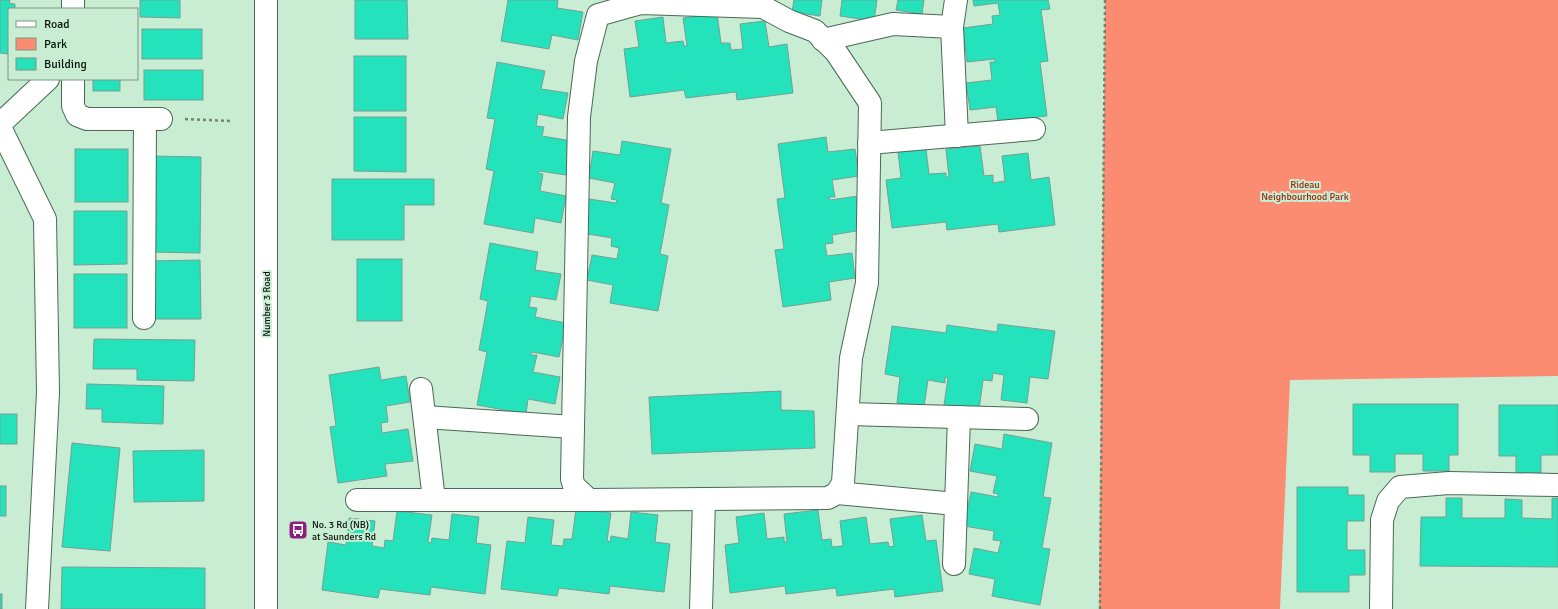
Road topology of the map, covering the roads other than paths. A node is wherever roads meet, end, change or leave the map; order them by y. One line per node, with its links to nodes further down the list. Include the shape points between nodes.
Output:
1 (266, 0): 29 (main road, Number 3 Road)
2 (956, 0): 4 (main road)
3 (599, 8): 5 (main road, via 641,3 763,7 815,31); 19 (main road, via 586,61 580,117)
4 (952, 28): 5 (main road, via 893,24); 11 (main road)
5 (823, 40): 12 (main road, via 836,52 870,103)
6 (47, 80): 8 (main road)
7 (73, 80): 13 (main road, via 73,106 77,115 87,119 153,119)
8 (0, 124)
9 (0, 127): 28 (main road, via 45,219 48,392)
10 (1034, 129): 11 (main road)
11 (957, 136): 12 (main road)
12 (869, 143): 15 (main road, via 867,283 851,358)
13 (144, 318)
14 (422, 390): 16 (main road)
15 (848, 414): 17 (main road); 21 (main road, via 843,483)
16 (425, 417): 19 (main road); 23 (main road)
17 (960, 417): 18 (main road); 26 (main road)
18 (1027, 419)
19 (573, 427): 24 (main road, via 572,479 574,486)
20 (1558, 484): 31 (main road, via 1449,482 1400,487 1388,501 1382,520)
21 (837, 493): 25 (main road, via 828,498); 26 (main road)
22 (357, 500): 23 (main road)
23 (434, 500): 24 (main road)
24 (589, 500): 25 (main road)
25 (704, 500): 30 (main road)
26 (956, 504): 27 (main road)
27 (954, 564)
28 (37, 609)
29 (266, 609)
30 (701, 609)
31 (1381, 609)

